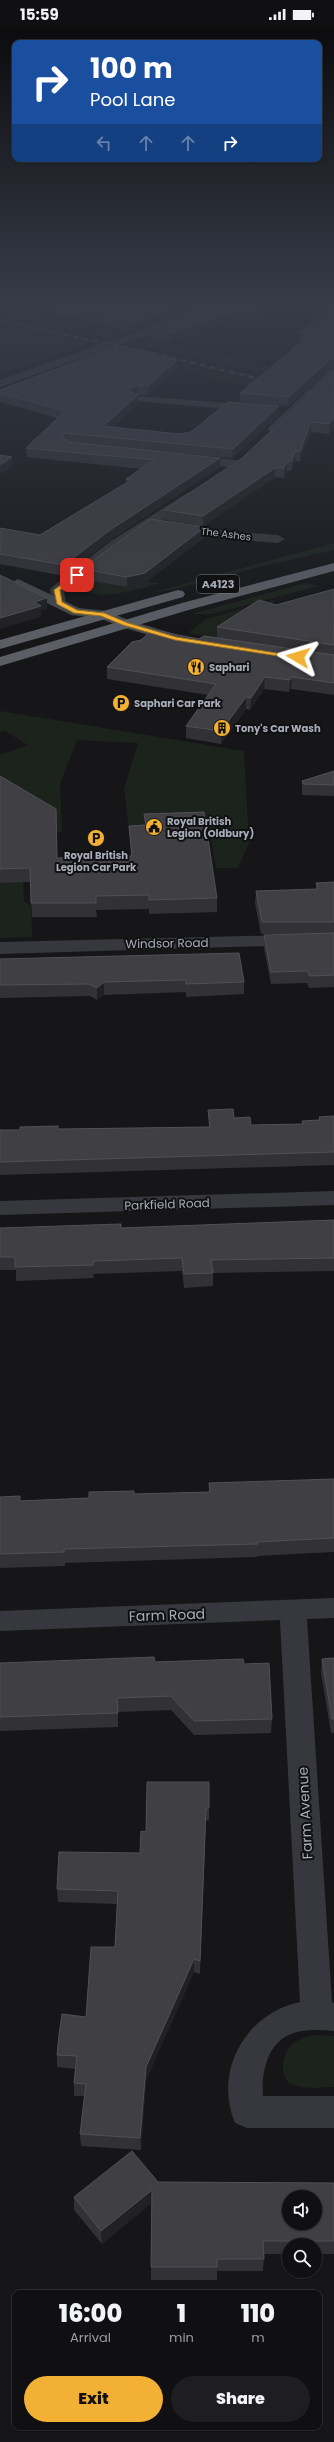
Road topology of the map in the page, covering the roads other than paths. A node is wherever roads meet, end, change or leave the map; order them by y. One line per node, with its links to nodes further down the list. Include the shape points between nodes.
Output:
1 (290, 414): 2 (street)
2 (265, 437)
3 (248, 454): 5 (street)
4 (176, 458): 5 (street)
5 (236, 464): 6 (street)
6 (218, 476)
7 (200, 488): 8 (street)
8 (150, 523): 9 (street, The Ashes, via 225,535); 13 (street, via 112,548)
9 (278, 540)
10 (334, 555): 14 (highway, A4123)
11 (334, 567): 15 (highway, A4123)
12 (12, 581): 13 (main road)
13 (58, 596): 14 (main road, via 80,598); 14 (main road, via 76,612)
14 (102, 614): 15 (main road); 17 (highway, A4123)
15 (126, 624): 16 (main road); 18 (highway, A4123)
16 (193, 642)
17 (0, 645)
18 (0, 662)
19 (334, 939): 20 (street, Windsor Road)
20 (0, 948)
21 (334, 1198): 22 (street, Parkfield Road)
22 (0, 1208)
23 (334, 1608): 24 (street, Farm Road)
24 (293, 1610): 25 (street, Farm Road); 26 (street, Farm Avenue)
25 (0, 1621)
26 (326, 2017): 27 (street, Farm Avenue, via 294,2018 262,2037 251,2056 246,2078 248,2112)
27 (334, 2112)

